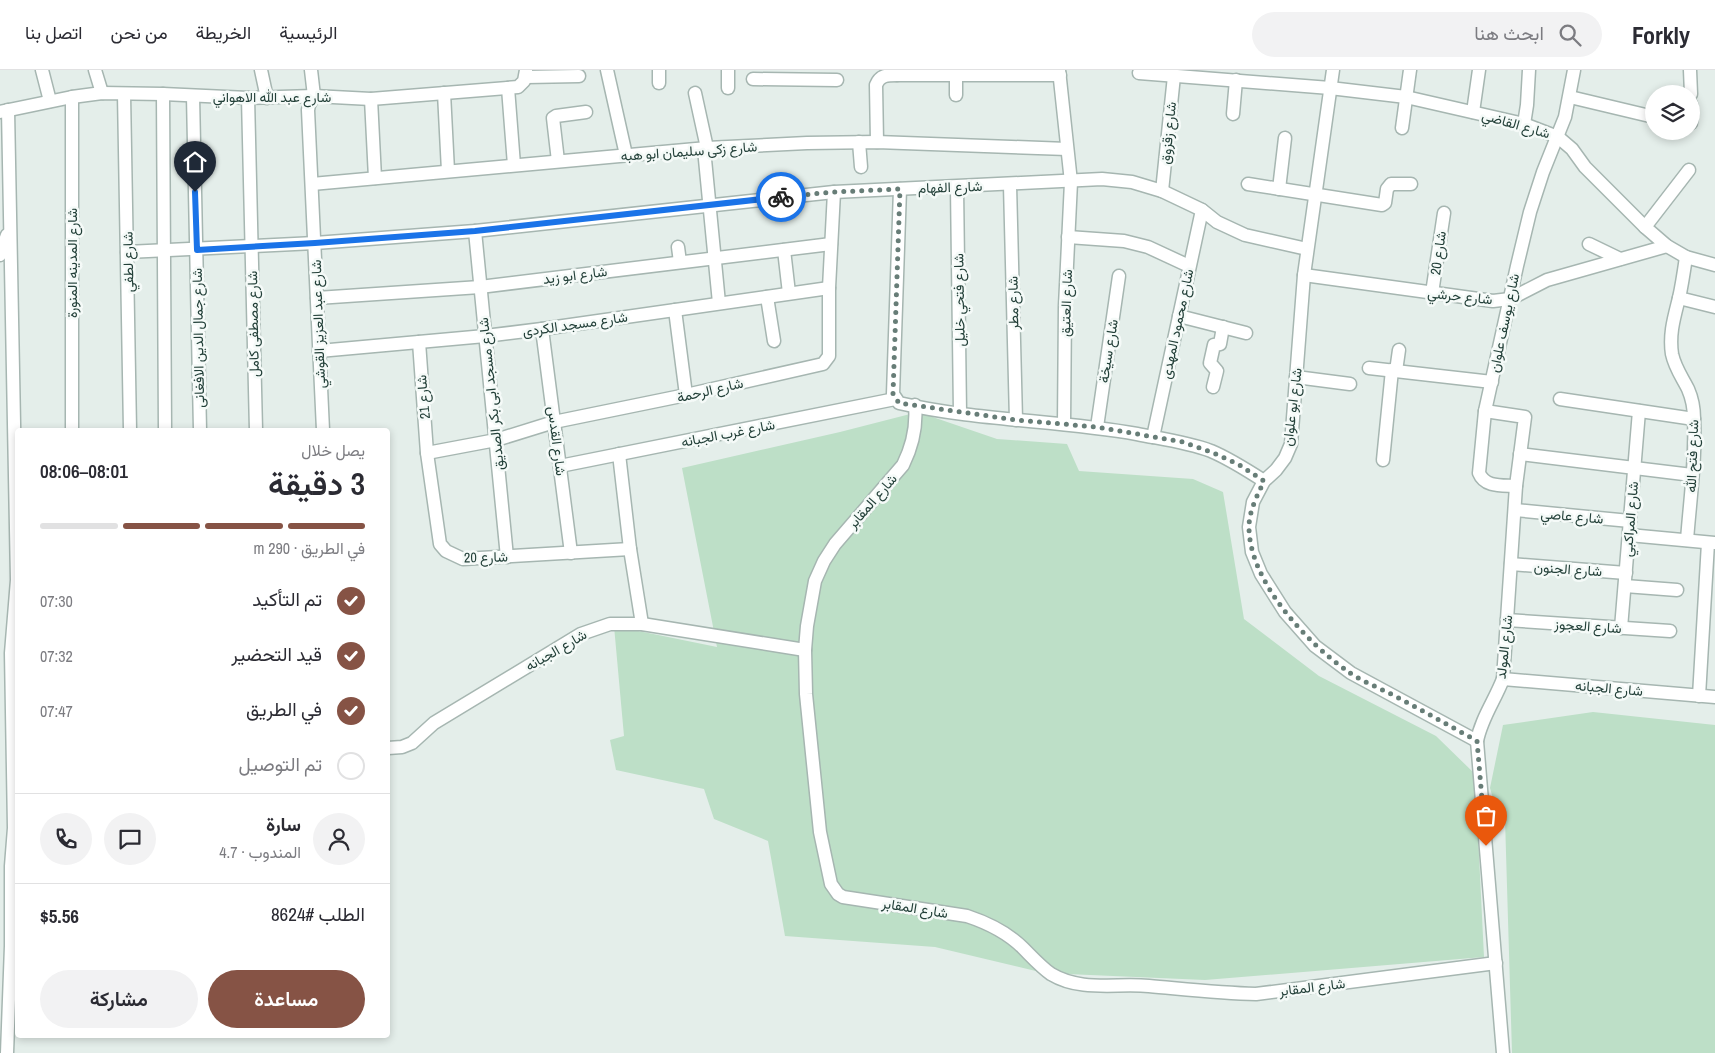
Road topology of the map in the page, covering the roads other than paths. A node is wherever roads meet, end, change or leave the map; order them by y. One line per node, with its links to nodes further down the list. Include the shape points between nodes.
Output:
1 (42, 70): 43 (street)
2 (95, 70): 29 (street)
3 (261, 70): 41 (street)
4 (311, 70): 36 (street, شارع عبد العزيز القوشي)
5 (607, 70): 57 (street)
6 (728, 70): 27 (street)
7 (1333, 70): 28 (street, شارع ابو علوان)
8 (1410, 70): 38 (street)
9 (1479, 70): 46 (street)
10 (1529, 70): 49 (street)
11 (1574, 70): 39 (street, شارع يوسف علوان)
12 (1690, 70): 25 (street)
13 (897, 72): 19 (street); 54 (street, via 884,75 876,85)
14 (975, 72): 15 (street); 19 (street)
15 (1060, 73): 56 (street, شارع العتيق)
16 (526, 74): 20 (street); 26 (street, شارع عبد الله الاهواني, via 521,85)
17 (1139, 74): 21 (street)
18 (816, 75): 22 (street); 23 (street)
19 (956, 75): 34 (street)
20 (579, 76)
21 (1174, 76): 24 (street); 72 (street, شارع زقزوق)
22 (753, 79)
23 (837, 80)
24 (1236, 80): 28 (street); 47 (street)
25 (1691, 85)
26 (508, 88): 30 (street, شارع عبد الله الاهواني); 59 (street)
27 (728, 88)
28 (1330, 88): 38 (street, شارع القاضي); 74 (street, شارع ابو علوان)
29 (102, 93): 32 (street, شارع عبد الله الاهواني); 37 (street, شارع عبد الله الاهواني)
30 (444, 93): 42 (street, شارع عبد الله الاهواني); 62 (street)
31 (696, 93): 55 (street)
32 (124, 94): 33 (street, شارع عبد الله الاهواني); 92 (street, شارع لطفي)
33 (163, 94): 35 (street, شارع عبد الله الاهواني); 91 (street)
34 (956, 95)
35 (193, 96): 40 (street, شارع عبد الله الاهواني); 89 (street, شارع جمال الدين الافغانى)
36 (314, 96): 41 (street, شارع عبد الله الاهواني); 42 (street, شارع عبد الله الاهواني); 65 (street, شارع عبد العزيز القوشي, via 308,110)
37 (72, 97): 43 (street, شارع عبد الله الاهواني); 140 (street, شارع المدينه المنورة)
38 (1406, 97): 46 (street, شارع القاضي); 50 (street)
39 (1570, 97): 48 (street); 51 (street, شارع يوسف علوان)
40 (248, 98): 41 (street, شارع عبد الله الاهواني); 86 (street, شارع مصطفى كامل)
41 (267, 98)
42 (371, 99): 63 (street)
43 (50, 101): 44 (street, شارع عبد الله الاهواني)
44 (4, 111): 78 (street)
45 (586, 112): 58 (street, via 553,118)
46 (1474, 112): 49 (street, شارع القاضي)
47 (1233, 114)
48 (1645, 114)
49 (1524, 124): 51 (street, شارع القاضي)
50 (1402, 128)
51 (1558, 137): 79 (street, شارع القاضي); 109 (street, شارع يوسف علوان, via 1530,212)
52 (1285, 138): 71 (street)
53 (859, 142): 54 (street, شارع زكى سليمان ابو هبه); 55 (street, شارع زكى سليمان ابو هبه); 60 (street)
54 (877, 142): 56 (street, شارع زكى سليمان ابو هبه)
55 (706, 148): 57 (street, شارع زكى سليمان ابو هبه); 75 (street)
56 (1066, 149): 64 (street, شارع العتيق)
57 (626, 155): 58 (street, شارع زكى سليمان ابو هبه)
58 (558, 161): 59 (street, شارع زكى سليمان ابو هبه)
59 (514, 165): 62 (street, شارع زكى سليمان ابو هبه)
60 (861, 167)
61 (1689, 170): 79 (street)
62 (448, 172): 63 (street, شارع زكى سليمان ابو هبه)
63 (375, 178): 65 (street, شارع زكى سليمان ابو هبه)
64 (1071, 182): 68 (street, شارع الفهام); 72 (street, شارع الفهام, via 1102,179 1132,182); 81 (street, شارع العتيق)
65 (312, 184): 82 (street, شارع عبد العزيز القوشي)
66 (1248, 184): 71 (street)
67 (1412, 184): 74 (street, via 1391,184 1382,205)
68 (1010, 185): 69 (street, شارع الفهام); 136 (street, شارع مطر)
69 (957, 187): 70 (street, شارع الفهام); 134 (street, شارع فتحي خليل)
70 (900, 189): 73 (street, شارع الفهام); 130 (street, via 893,394)
71 (1279, 189): 74 (street)
72 (1162, 191): 76 (street, شارع الفهام)
73 (834, 192): 75 (street, شارع الفهام); 83 (street, شارع الرحمة)
74 (1315, 195): 88 (street, شارع ابو علوان)
75 (709, 204): 80 (street, شارع الفهام); 95 (street)
76 (1202, 210): 88 (street, شارع الفهام, via 1216,222 1245,235); 99 (street, شارع محمود المهدى)
77 (1444, 214): 105 (street, شارع 20)
78 (10, 226): 93 (street); 155 (street)
79 (1645, 227): 85 (street, شارع القاضي)
80 (475, 231): 82 (street, شارع الفهام); 102 (street, شارع مسجد ابى بكر الصديق)
81 (1068, 238): 99 (street, via 1124,241 1148,247); 138 (street, شارع العتيق)
82 (315, 243): 86 (street, شارع الفهام); 107 (street, شارع عبد العزيز القوشي)
83 (831, 244): 90 (street, شارع ابو زيد); 103 (street, شارع الرحمة)
84 (1589, 244): 96 (street)
85 (1667, 246): 94 (street, شارع القاضي); 96 (street, شارع حرشي)
86 (252, 247): 89 (street, شارع الفهام); 144 (street, شارع مصطفى كامل)
87 (678, 247): 97 (street)
88 (1307, 249): 100 (street, شارع ابو علوان)
89 (197, 250): 91 (street, شارع الفهام); 143 (street, شارع جمال الدين الافغانى)
90 (784, 250): 95 (street, شارع ابو زيد); 104 (street)
91 (164, 251): 92 (street, شارع الفهام); 142 (street)
92 (128, 252): 141 (street, شارع لطفي)
93 (0, 255)
94 (1686, 257): 98 (street, شارع القاضي); 108 (street, شارع فتح الله)
95 (714, 258): 97 (street, شارع ابو زيد); 110 (street)
96 (1620, 259): 109 (street, شارع حرشي, via 1547,280)
97 (680, 262): 102 (street, شارع ابو زيد)
98 (1715, 265)
99 (1190, 266): 113 (street, شارع محمود المهدى)
100 (1304, 275): 105 (street, شارع حرشي); 124 (street, شارع ابو علوان)
101 (1120, 276): 139 (street, شارع سيخة)
102 (480, 287): 107 (street, شارع ابو زيد); 117 (street, شارع مسجد ابى بكر الصديق)
103 (829, 288): 104 (street, شارع مسجد الكردى); 128 (street, شارع الرحمة, via 829,356 823,364)
104 (789, 293): 106 (street, شارع مسجد الكردى)
105 (1432, 293): 109 (street, شارع حرشي)
106 (766, 297): 110 (street, شارع مسجد الكردى); 119 (street)
107 (317, 298): 121 (street, شارع عبد العزيز القوشي)
108 (1679, 298): 111 (street); 135 (street, شارع فتح الله, via 1671,337 1673,356 1688,390)
109 (1510, 299): 125 (street, شارع يوسف علوان)
110 (718, 303): 112 (street, شارع مسجد الكردى)
111 (1715, 307)
112 (675, 310): 115 (street, شارع مسجد الكردى); 128 (street)
113 (1179, 316): 114 (street); 146 (street, شارع محمود المهدى)
114 (1224, 328): 116 (street); 127 (street, via 1220,344 1214,346 1210,364 1217,371)
115 (542, 329): 117 (street, شارع مسجد الكردى); 137 (street, شارع القدس)
116 (1246, 333)
117 (485, 336): 118 (street, شارع مسجد الكردى); 147 (street, شارع مسجد ابى بكر الصديق)
118 (419, 342): 121 (street, شارع مسجد الكردى); 148 (street, شارع 21)
119 (774, 342)
120 (1399, 350): 123 (street)
121 (319, 351): 145 (street, شارع عبد العزيز القوشي)
122 (1369, 368): 123 (street)
123 (1394, 371): 125 (street); 151 (street)
124 (1296, 377): 126 (street); 156 (street, شارع ابو علوان, via 1290,444 1285,458)
125 (1492, 382): 132 (street, شارع يوسف علوان)
126 (1350, 384)
127 (1213, 388)
128 (686, 396): 137 (street, شارع الرحمة)
129 (1560, 399): 133 (street)
130 (897, 401): 131 (street, شارع غرب الجبانه); 149 (street, شارع غرب الجبانه)
131 (915, 405): 134 (street, شارع غرب الجبانه); 174 (street, شارع المقابر, via 915,436 903,465 835,544 815,581)
132 (1485, 411): 150 (street, شارع المولد, via 1525,416); 157 (street, شارع يوسف علوان, via 1479,473 1490,484)
133 (1639, 411): 135 (street); 153 (street, شارع المراكبي)
134 (960, 413): 136 (street, شارع غرب الجبانه)
135 (1694, 419): 154 (street, شارع فتح الله)
136 (1016, 420): 138 (street, شارع غرب الجبانه)
137 (554, 422): 147 (street, شارع الرحمة); 152 (street, شارع القدس)
138 (1064, 424): 139 (street, شارع غرب الجبانه)
139 (1097, 427): 146 (street, شارع غرب الجبانه)
140 (72, 428)
141 (130, 428)
142 (165, 428)
143 (200, 428)
144 (256, 428)
145 (323, 428)
146 (1153, 437): 156 (street, شارع غرب الجبانه, via 1183,442 1211,452)
147 (496, 440): 148 (street, شارع الرحمة); 165 (street, شارع مسجد ابى بكر الصديق)
148 (427, 453): 165 (street, شارع 20, via 440,544 463,560)
149 (619, 454): 152 (street, شارع غرب الجبانه); 163 (street)
150 (1520, 454): 153 (street); 157 (street, شارع المولد)
151 (1382, 460)
152 (560, 466): 164 (street, شارع القدس)
153 (1635, 468): 154 (street); 159 (street, شارع المراكبي)
154 (1692, 474): 161 (street, شارع فتح الله)
155 (15, 479)
156 (1264, 481): 178 (street, شارع ابو علوان, via 1253,502 1249,527 1252,552 1261,574 1285,612 1315,646 1351,673)
157 (1516, 486): 158 (street, شارع المولد)
158 (1514, 510): 159 (street, شارع عاصي); 166 (street, شارع المولد)
159 (1630, 521): 160 (street, شارع المراكبي)
160 (1629, 535): 161 (street); 167 (street, شارع المراكبي)
161 (1687, 540): 162 (street)
162 (1712, 543): 176 (street)
163 (630, 549): 164 (street, شارع 20); 171 (street)
164 (571, 553): 165 (street, شارع 20)
165 (507, 558)
166 (1511, 564): 167 (street, شارع الجنون); 170 (street, شارع المولد)
167 (1625, 579): 168 (street, شارع الجنون); 172 (street, شارع المراكبي)
168 (1677, 590)
169 (15, 604): 180 (street, via 11,653 14,828)
170 (1507, 620): 172 (street, شارع العجوز); 175 (street, شارع المولد)
171 (642, 624): 174 (street, شارع الجبانه); 179 (street, شارع الجبانه, via 610,624 581,634 434,723 412,743)
172 (1621, 628): 173 (street, شارع العجوز)
173 (1670, 631)
174 (805, 650): 183 (street, شارع المقابر, via 806,694 820,832 831,884 843,897 982,921 1010,937 1051,974 1073,983 1096,986 1256,994)
175 (1503, 679): 176 (street, شارع الجبانه); 178 (street, شارع المولد)
176 (1699, 696): 177 (street, شارع الجبانه)
177 (1715, 697)
178 (1477, 741): 183 (street, شارع المولد)
179 (390, 748)
180 (6, 866): 181 (street)
181 (14, 923): 182 (street)
182 (6, 946): 184 (street)
183 (1496, 963): 185 (street, شارع المولد)
184 (7, 1053)
185 (1503, 1053)

